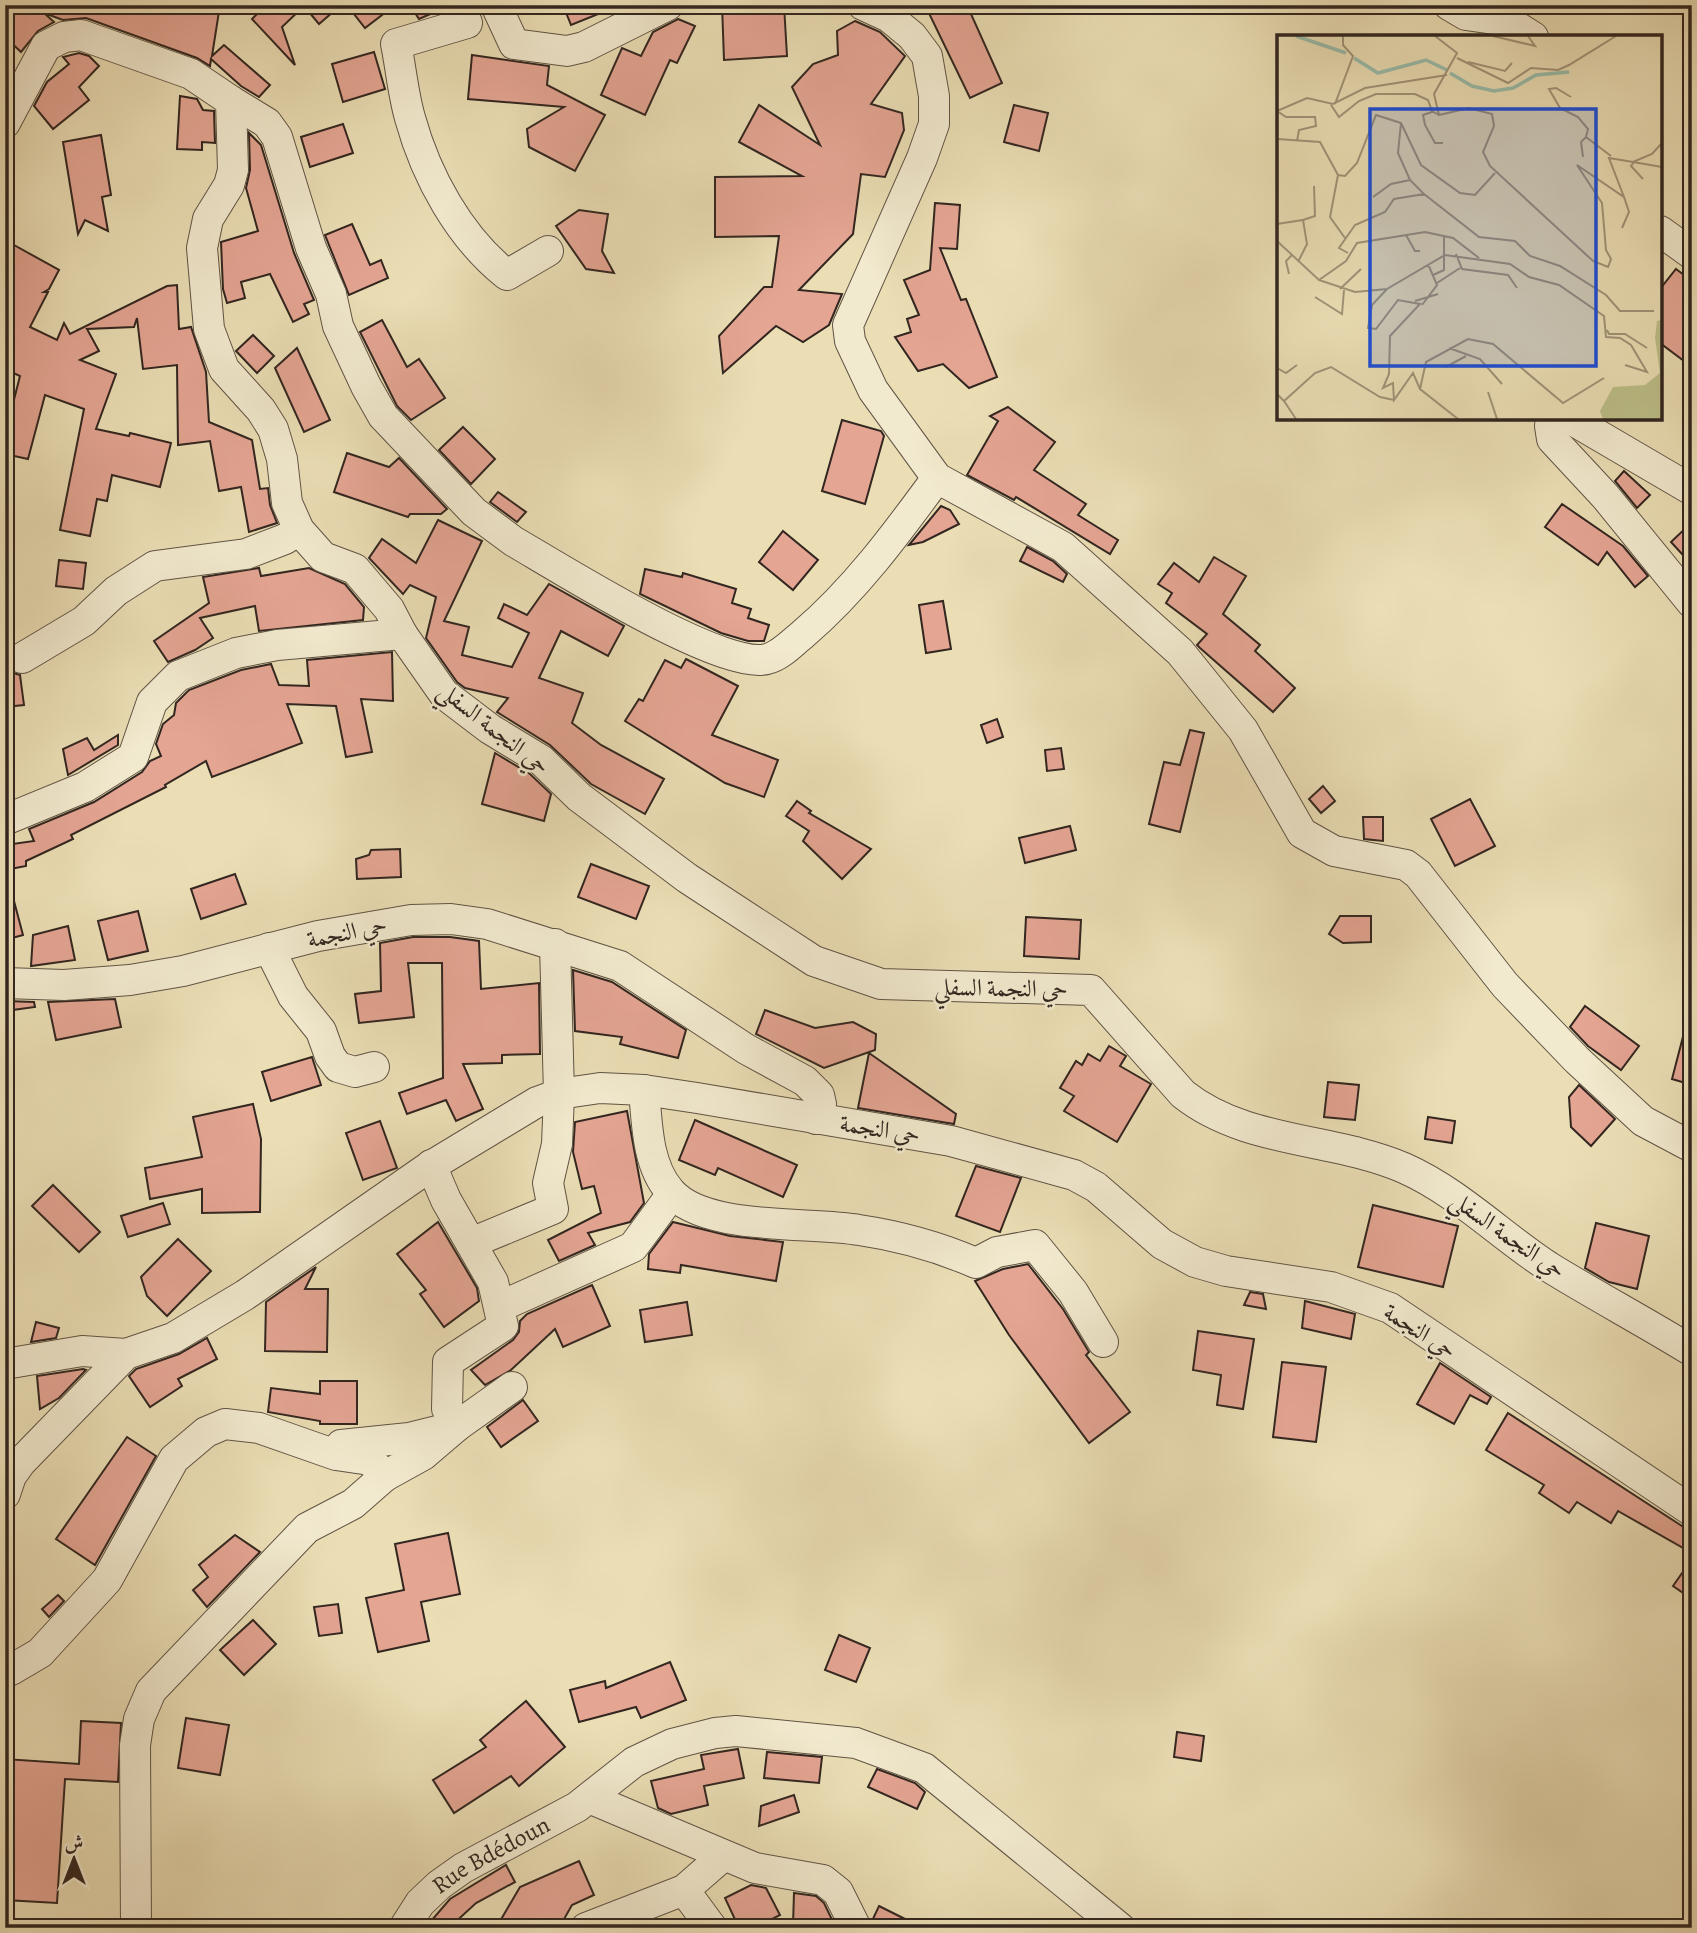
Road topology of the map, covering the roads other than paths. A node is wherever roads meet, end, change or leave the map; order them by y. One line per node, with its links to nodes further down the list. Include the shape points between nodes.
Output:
1 (496, 5): 7 (street)
2 (668, 5): 7 (street, via 584,47 567,51)
3 (863, 5): 15 (street, via 897,23 927,56 934,80 934,124 853,308 850,341 873,390)
4 (1449, 5): 6 (street, via 1466,15 1508,21)
5 (462, 14): 7 (street); 11 (street, via 396,44 410,118 436,187 483,257 506,275)
6 (1530, 35)
7 (514, 44)
8 (231, 101): 9 (street, via 191,74 81,35 64,37 46,47); 15 (street, via 267,123 277,137 338,326 383,416 474,513 676,633 750,659 768,659 785,649 858,580); 17 (street, via 233,170 208,219 202,248 209,329 224,369 261,410 276,436 287,503)
9 (5, 123)
10 (1662, 232): 12 (street)
11 (548, 251)
12 (1692, 254)
13 (1555, 420): 18 (street, via 1550,426 1552,439)
14 (1572, 420): 16 (street)
15 (937, 478): 29 (street, via 1062,547 1167,639 1200,673 1243,730 1302,833 1334,851 1406,865 1418,874 1505,985 1577,1060 1643,1121)
16 (1692, 490)
17 (299, 530): 19 (street, حي النجمة السفلي, via 323,557 355,569 389,609); 20 (street, via 246,554 155,566 116,590 84,621)
18 (1692, 603)
19 (402, 634): 21 (street, via 277,645 236,653 178,676 152,702 132,757 85,787); 35 (street, حي النجمة السفلي, via 444,694 541,760 579,797 687,878 814,961 881,984 1091,990 1183,1094 1199,1106 1240,1126 1357,1150 1430,1181 1548,1266)
20 (22, 658)
21 (5, 820)
22 (555, 943): 23 (street, حي النجمة, via 451,919 375,926); 27 (street); 28 (street, حي النجمة, via 629,971 746,1049 805,1081 819,1095)
23 (269, 948): 24 (street, حي النجمة, via 130,980); 25 (street, via 338,1067 355,1072)
24 (5, 983)
25 (374, 1066)
26 (644, 1090): 27 (street, via 600,1088); 28 (street); 31 (street, via 653,1159)
27 (559, 1094): 30 (street, via 537,1102); 32 (street, via 557,1144 548,1183 553,1209)
28 (816, 1119): 43 (street, حي النجمة, via 951,1141 1051,1167 1096,1187 1162,1244 1195,1262 1331,1287 1390,1308)
29 (1692, 1147)
30 (431, 1166): 32 (street); 36 (street, via 245,1294 173,1338)
31 (672, 1194): 33 (street, via 633,1247); 34 (street, via 688,1205 719,1214 783,1226 859,1229 940,1248 976,1263 997,1252 1035,1245 1073,1292)
32 (471, 1244): 33 (street, via 493,1282)
33 (499, 1307): 39 (street, via 503,1326 448,1362 447,1409)
34 (1103, 1342)
35 (1692, 1351)
36 (126, 1354): 37 (street, via 82,1351); 42 (street, via 21,1462)
37 (5, 1364)
38 (512, 1387): 39 (street)
39 (457, 1426): 40 (street, via 409,1438); 41 (street, via 423,1455)
40 (313, 1446): 41 (street, via 370,1460); 44 (street, via 240,1424 225,1424 199,1437 174,1459 156,1486 107,1580 40,1653 11,1670)
41 (385, 1476): 48 (street, via 353,1504 307,1528 151,1690 135,1745)
42 (5, 1494)
43 (1692, 1511)
44 (5, 1668)
45 (589, 1798): 46 (street); 49 (street, Rue Bdédoun, via 439,1885); 53 (street, Rue Bdédoun, via 634,1762 672,1744 715,1733 773,1733 856,1743 934,1775)
46 (723, 1856): 47 (street); 52 (street, via 755,1868 823,1880 838,1892)
47 (684, 1890): 50 (street); 51 (street)
48 (136, 1928)
49 (404, 1928)
50 (586, 1928)
51 (712, 1928)
52 (856, 1928)
53 (1120, 1928)

